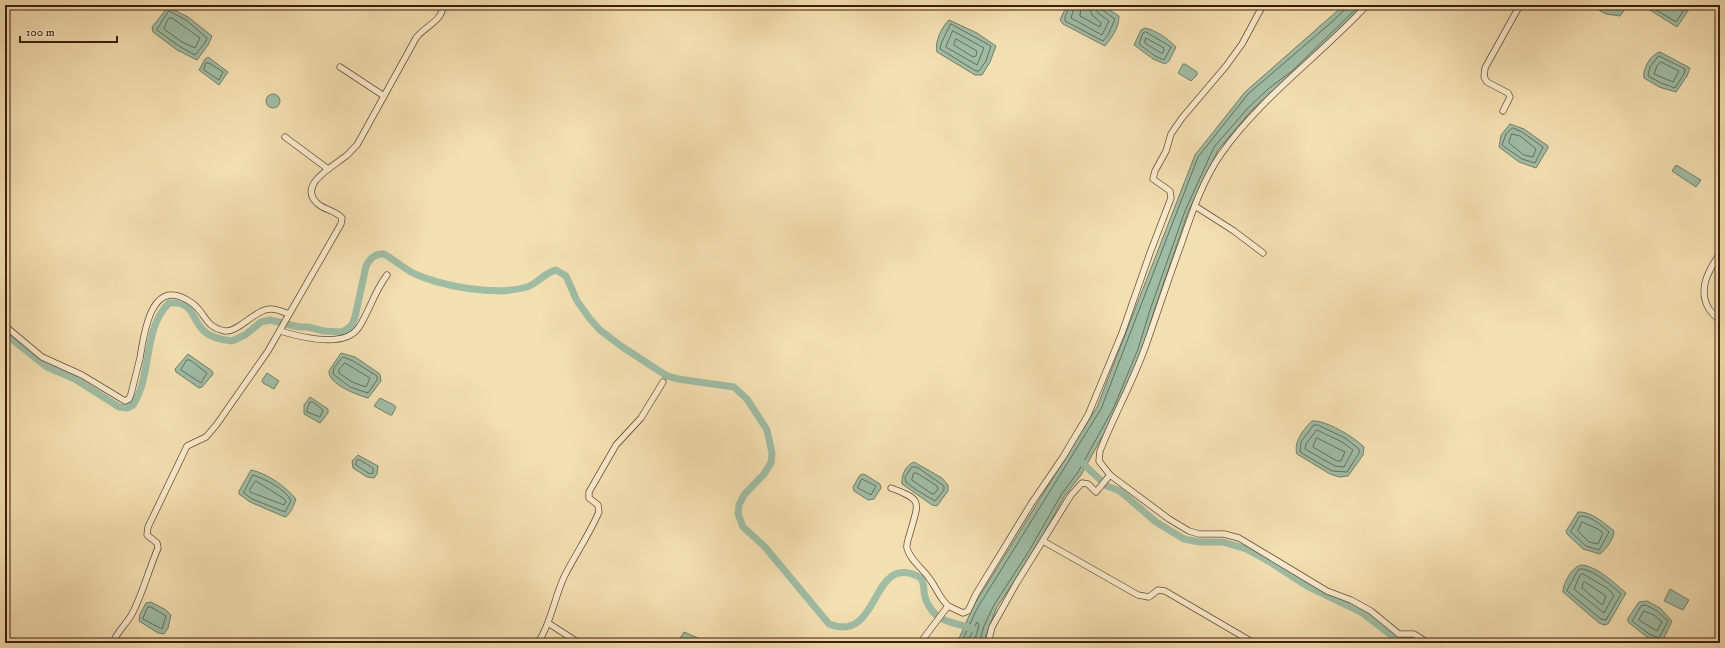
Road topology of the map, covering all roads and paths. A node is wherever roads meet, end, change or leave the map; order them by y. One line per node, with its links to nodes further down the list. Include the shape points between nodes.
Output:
1 (443, 5): 6 (street, via 441,16 422,30 416,38)
2 (1263, 5): 22 (street, via 1242,44 1171,134 1166,151 1155,171 1153,179 1170,191 1171,198 1120,339 1088,415 1031,504 968,611 962,613)
3 (1367, 5): 10 (street, via 1277,89 1237,133 1212,168)
4 (1520, 5): 7 (street, via 1485,68 1484,77 1487,82 1508,93 1510,98)
5 (340, 67): 6 (street)
6 (384, 96): 9 (street, via 357,145)
7 (1503, 111)
8 (285, 137): 9 (street)
9 (328, 169): 14 (street, via 318,178 311,194 318,204 339,214 342,221)
10 (1195, 206): 11 (street); 19 (street, via 1126,397 1100,451 1099,461)
11 (1263, 253)
12 (1720, 253): 15 (street, via 1712,266 1703,292 1712,313)
13 (387, 275): 17 (street, via 352,335 330,340 318,339)
14 (288, 315): 16 (street, via 270,309 263,310 225,331 209,325 191,302 178,296 165,297 156,304 148,316 131,394 129,400 125,401 82,375 42,357); 17 (street)
15 (1720, 320)
16 (5, 326)
17 (281, 329): 24 (street, via 217,424 206,436 191,443 184,452 148,527 147,535 157,543 158,548 143,589 132,613 116,633)
18 (663, 382): 23 (street, via 640,418 616,445 589,492 589,498 598,505 599,512 564,578)
19 (1109, 477): 21 (street, via 1096,492 1085,483 1079,486); 30 (street, via 1190,531 1239,538 1327,591 1351,600 1399,634 1414,634)
20 (891, 488): 22 (street, via 916,499 918,507 907,545 909,555 928,576)
21 (1043, 541): 28 (street, via 992,628); 29 (street, via 1138,595 1149,597 1158,590 1165,591)
22 (946, 608): 27 (street)
23 (548, 623): 25 (street); 26 (street)
24 (113, 643)
25 (538, 643)
26 (579, 643)
27 (920, 643)
28 (988, 643)
29 (1254, 643)
30 (1428, 643)

